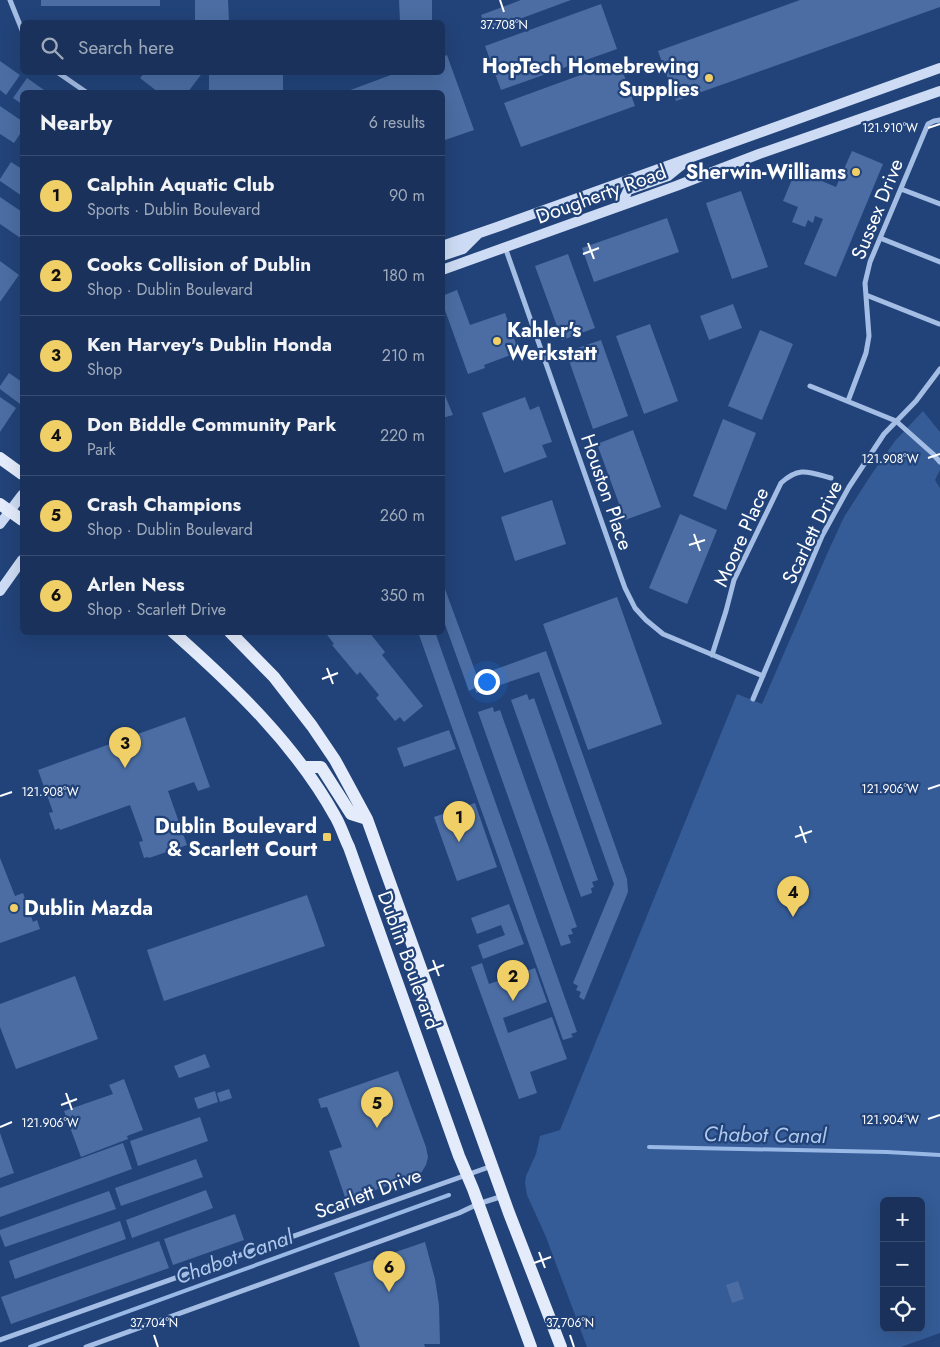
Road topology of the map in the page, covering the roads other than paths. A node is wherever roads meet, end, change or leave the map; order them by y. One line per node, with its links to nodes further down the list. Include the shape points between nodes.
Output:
1 (10, 0): 2 (street)
2 (20, 25)
3 (940, 68): 8 (main road, Dougherty Road)
4 (60, 75): 5 (street)
5 (83, 90)
6 (940, 91): 11 (main road, Dougherty Road)
7 (937, 120): 9 (street, Sussex Drive, via 928,124)
8 (690, 158): 11 (main road, via 668,176 628,190); 12 (main road, Dougherty Road)
9 (901, 189): 10 (street); 13 (street, Sussex Drive)
10 (940, 204)
11 (621, 206): 15 (main road, Dougherty Road)
12 (478, 233): 14 (main road, Dougherty Road); 16 (main road, via 463,249)
13 (880, 238): 17 (street); 19 (street, Sussex Drive, via 870,262)
14 (445, 245)
15 (505, 247): 18 (main road, Dougherty Road); 37 (street, Houston Place, via 625,588 636,608 663,634)
16 (445, 255)
17 (940, 262)
18 (445, 269)
19 (866, 294): 20 (street); 23 (street, Sussex Drive, via 869,336)
20 (939, 324)
21 (940, 369): 24 (street, Scarlett Drive)
22 (810, 386): 23 (street)
23 (848, 401): 24 (street)
24 (896, 421): 26 (street); 38 (street, Scarlett Drive, via 849,486 822,536)
25 (0, 458): 27 (main road)
26 (940, 462)
27 (20, 473)
28 (831, 478): 37 (street, Moore Place, via 805,471 789,475 781,482 734,580)
29 (20, 497): 30 (main road)
30 (5, 507): 31 (main road); 32 (main road)
31 (20, 518)
32 (0, 524)
33 (20, 563): 34 (main road)
34 (0, 591)
35 (176, 635): 40 (main road, Dublin Boulevard, via 215,669)
36 (233, 635): 41 (main road, Dublin Boulevard, via 274,677 312,726)
37 (712, 655): 38 (street, Houston Place)
38 (763, 676): 39 (street, Scarlett Drive)
39 (753, 699)
40 (304, 767): 41 (main road, via 321,767 351,814); 43 (main road, Dublin Boulevard, via 336,816 349,847)
41 (367, 819): 42 (main road, Dublin Boulevard)
42 (492, 1166): 43 (street, Scarlett Drive); 44 (main road, Dublin Boulevard)
43 (467, 1175): 45 (main road, Dublin Boulevard); 46 (street, Scarlett Drive)
44 (503, 1196): 45 (street); 49 (main road, Dublin Boulevard)
45 (478, 1204): 47 (street); 48 (main road, Dublin Boulevard)
46 (0, 1340)
47 (86, 1347)
48 (531, 1347)
49 (561, 1347)

